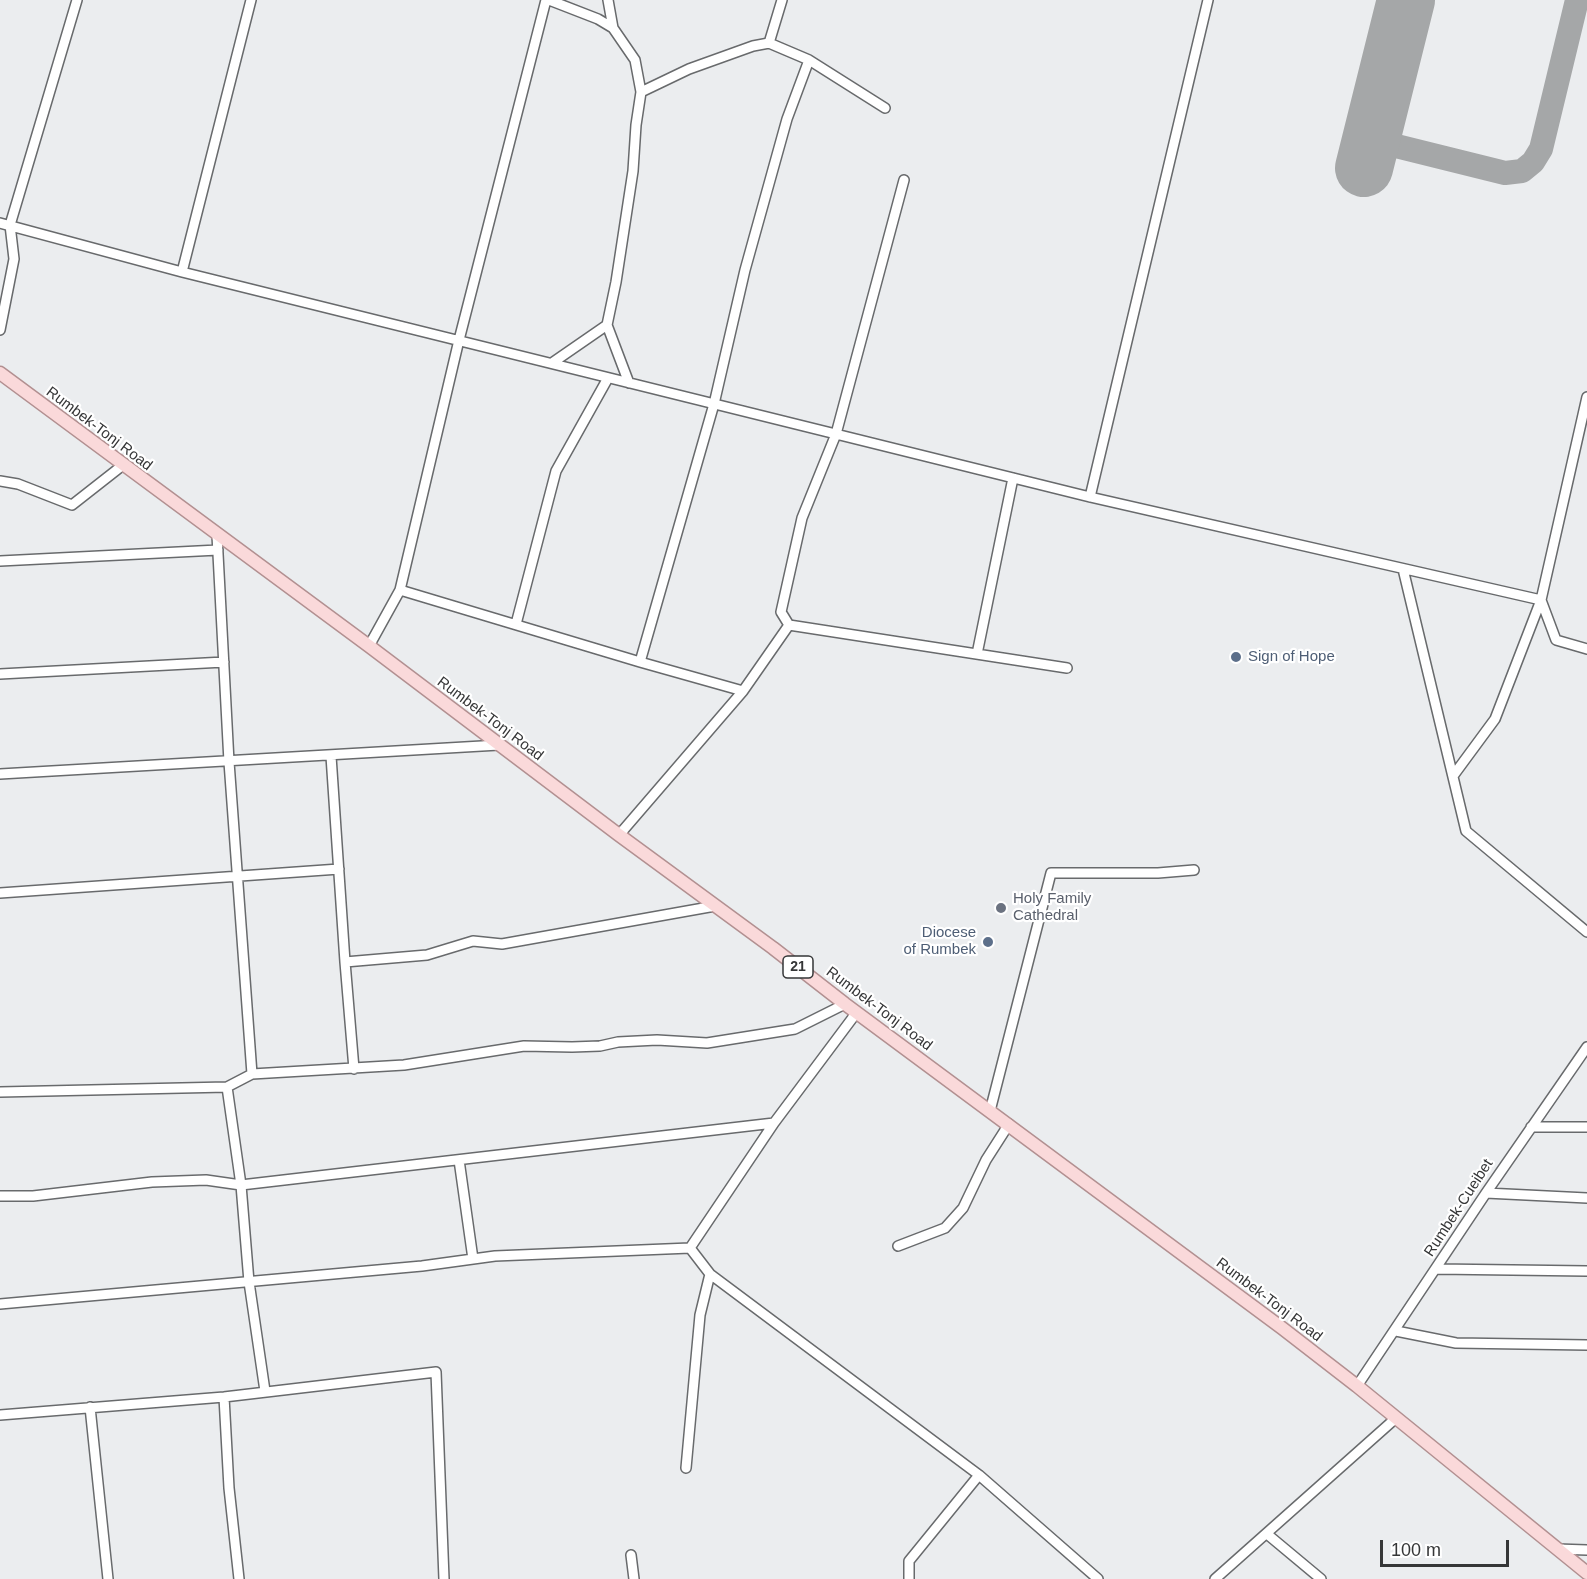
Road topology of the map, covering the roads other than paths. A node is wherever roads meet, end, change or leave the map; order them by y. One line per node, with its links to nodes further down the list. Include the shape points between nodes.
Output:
1 (77, 0): 13 (street)
2 (251, 0): 14 (street)
3 (547, 0): 7 (street); 17 (street)
4 (608, 0): 7 (street)
5 (782, 0): 8 (street)
6 (1208, 0): 28 (street)
7 (613, 28): 10 (street, via 635,60)
8 (769, 44): 9 (street); 10 (street, via 699,65)
9 (808, 60): 11 (street); 23 (street, via 786,119)
10 (641, 92): 15 (street, via 633,171)
11 (885, 108)
12 (904, 180): 24 (street)
13 (5, 224): 14 (street); 16 (street, via 14,259)
14 (182, 272): 17 (street)
15 (607, 325): 18 (street); 21 (street)
16 (0, 330)
17 (459, 340): 18 (street); 33 (street)
18 (552, 363): 20 (street)
19 (0, 374): 25 (main road, Rumbek-Tonj Road / 21)
20 (608, 378): 21 (street); 35 (street, via 556,471)
21 (629, 383): 23 (street)
22 (1587, 397): 34 (street)
23 (714, 404): 24 (street); 41 (street)
24 (836, 434): 26 (street); 36 (street, via 802,518 781,612)
25 (123, 465): 27 (street, via 72,505); 29 (main road, Rumbek-Tonj Road / 21)
26 (1013, 478): 28 (street); 39 (street)
27 (0, 481)
28 (1090, 497): 32 (street)
29 (217, 535): 30 (street); 37 (main road, Rumbek-Tonj Road / 21)
30 (218, 550): 31 (street); 40 (street)
31 (0, 561)
32 (1403, 569): 34 (street); 49 (street)
33 (400, 590): 35 (street); 37 (street)
34 (1540, 600): 38 (street, via 1556,640); 49 (street, via 1495,719)
35 (516, 624): 41 (street)
36 (789, 626): 39 (street); 44 (street)
37 (369, 646): 45 (main road, Rumbek-Tonj Road / 21)
38 (1587, 649)
39 (976, 654): 42 (street)
40 (224, 662): 43 (street); 47 (street)
41 (640, 662): 44 (street)
42 (1066, 668)
43 (0, 674)
44 (743, 691): 50 (street)
45 (500, 745): 46 (street); 50 (main road, Rumbek-Tonj Road / 21)
46 (331, 756): 47 (street); 51 (street)
47 (229, 762): 48 (street); 53 (street)
48 (0, 774)
49 (1453, 776): 56 (street, via 1466,831)
50 (619, 835): 55 (main road, Rumbek-Tonj Road / 21)
51 (339, 869): 53 (street); 57 (street)
52 (1194, 870): 66 (street, via 1051,873)
53 (237, 877): 54 (street); 63 (street)
54 (0, 893)
55 (715, 906): 57 (street, via 502,944 472,941 427,955); 58 (main road, Rumbek-Tonj Road / 21)
56 (1587, 932)
57 (345, 962): 62 (street)
58 (845, 1004): 59 (main road, Rumbek-Tonj Road / 21); 62 (street, via 795,1029 707,1043 657,1040 572,1047 524,1046)
59 (857, 1012): 66 (main road, Rumbek-Tonj Road / 21); 67 (street)
60 (1587, 1047): 61 (street, Rumbek-Cueibet)
61 (1583, 1058): 69 (street, Rumbek-Cueibet)
62 (354, 1069): 63 (street)
63 (252, 1074): 64 (street)
64 (227, 1088): 65 (street); 72 (street)
65 (0, 1092)
66 (990, 1111): 68 (main road, Rumbek-Tonj Road / 21)
67 (774, 1123): 71 (street); 77 (street)
68 (1009, 1124): 76 (street, via 963,1208 945,1228); 86 (main road, Rumbek-Tonj Road / 21)
69 (1531, 1126): 70 (street); 73 (street, Rumbek-Cueibet)
70 (1587, 1127)
71 (459, 1160): 72 (street); 78 (street)
72 (241, 1185): 74 (street, via 206,1180 152,1182 33,1196); 82 (street)
73 (1486, 1193): 75 (street); 79 (street, Rumbek-Cueibet)
74 (0, 1196)
75 (1587, 1198)
76 (898, 1246)
77 (690, 1248): 78 (street); 81 (street)
78 (473, 1259): 82 (street)
79 (1437, 1269): 80 (street); 84 (street, Rumbek-Cueibet)
80 (1587, 1271)
81 (710, 1274): 92 (street, via 700,1315); 93 (street)
82 (249, 1282): 83 (street); 87 (street)
83 (0, 1304)
84 (1396, 1331): 85 (street, via 1456,1343); 86 (street, Rumbek-Cueibet)
85 (1587, 1346)
86 (1357, 1386): 91 (main road, Rumbek-Tonj Road / 21)
87 (265, 1391): 88 (street); 101 (street, via 436,1372)
88 (224, 1397): 89 (street); 100 (street)
89 (90, 1407): 90 (street); 99 (street)
90 (0, 1415)
91 (1396, 1418): 94 (street); 95 (main road, Rumbek-Tonj Road / 21)
92 (686, 1468)
93 (979, 1475): 103 (street, via 909,1562); 104 (street)
94 (1267, 1534): 105 (street); 106 (street)
95 (1557, 1549): 96 (street); 98 (main road, Rumbek-Tonj Road / 21)
96 (1587, 1550)
97 (631, 1555): 102 (street)
98 (1584, 1575)
99 (108, 1579)
100 (239, 1579)
101 (444, 1579)
102 (634, 1579)
103 (909, 1579)
104 (1098, 1579)
105 (1215, 1579)
106 (1321, 1579)

